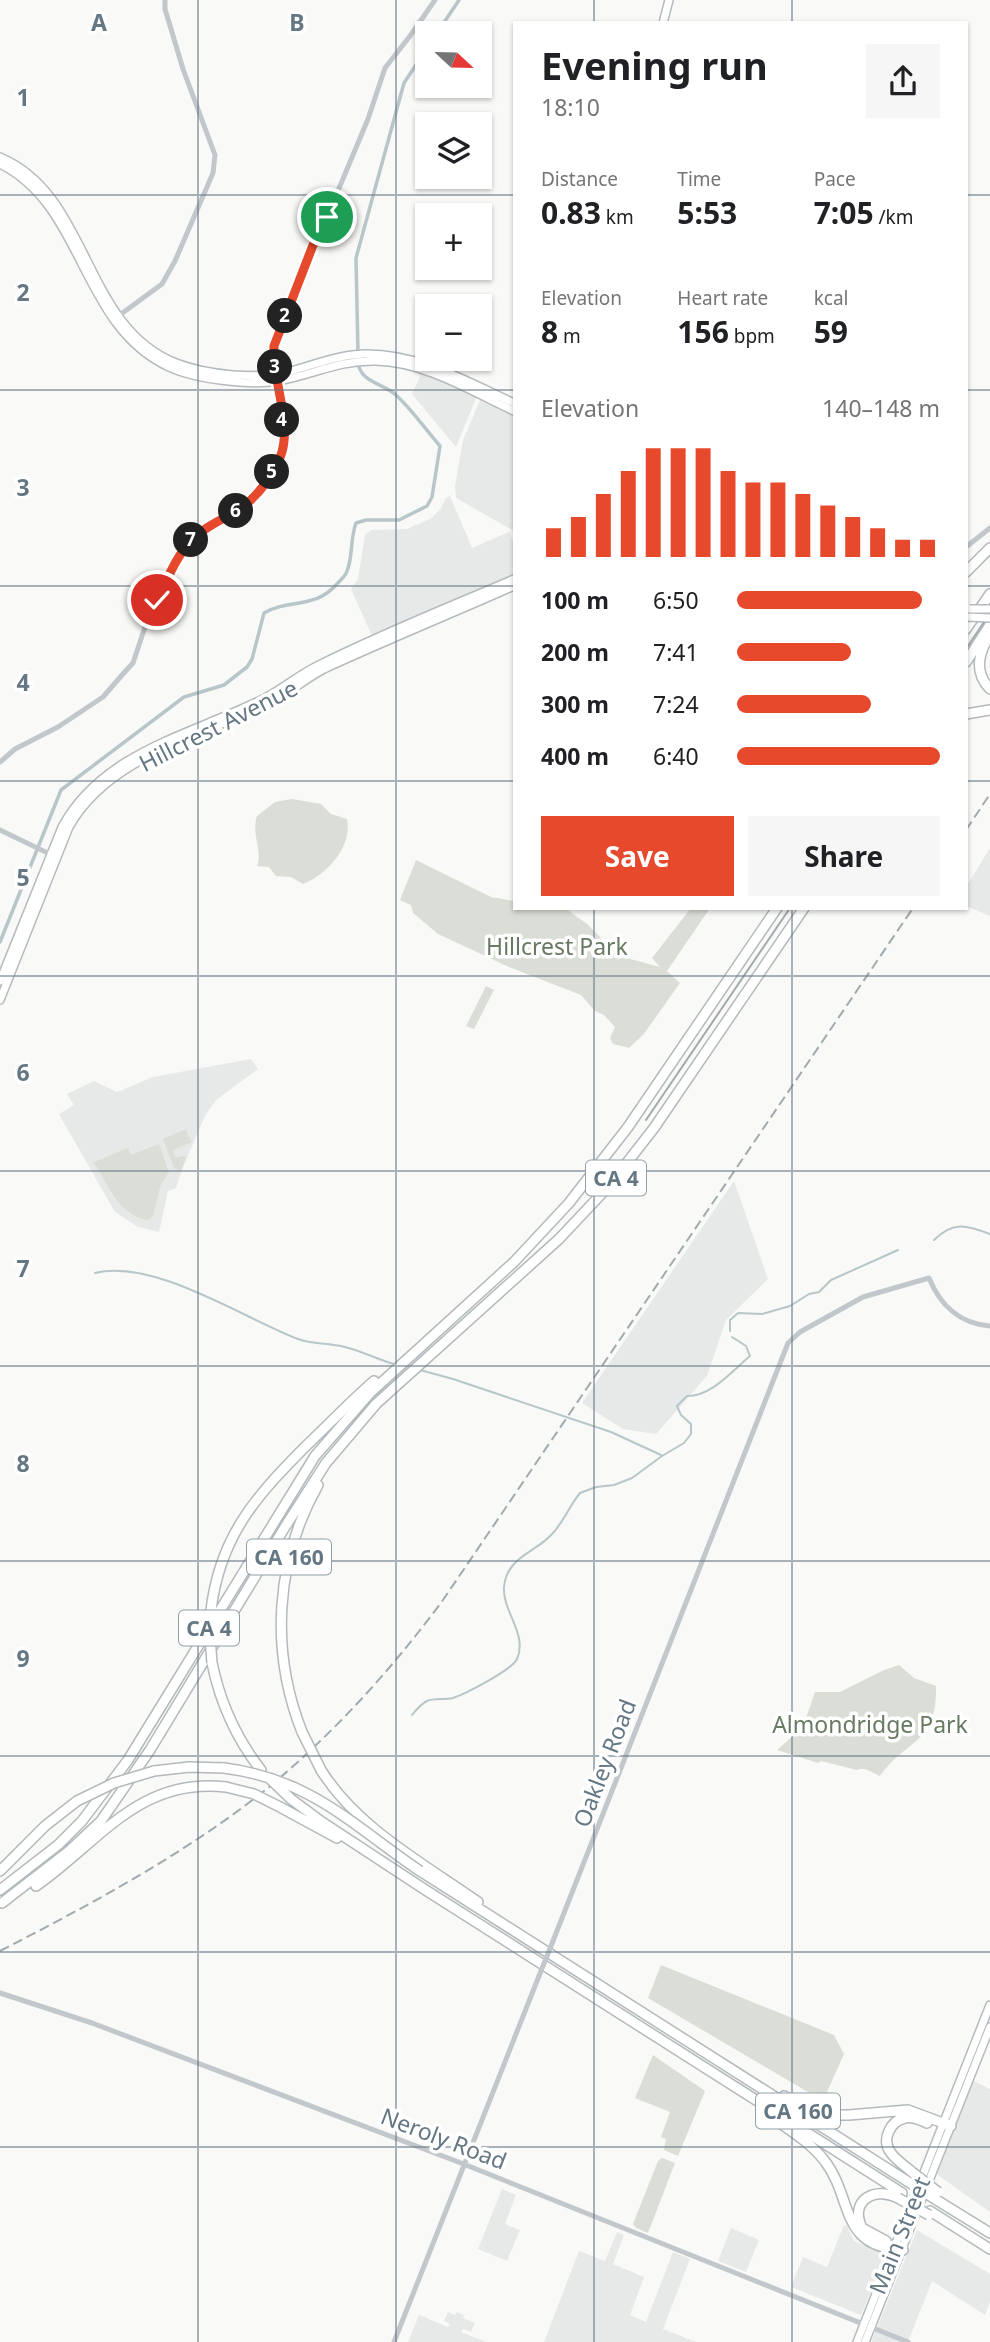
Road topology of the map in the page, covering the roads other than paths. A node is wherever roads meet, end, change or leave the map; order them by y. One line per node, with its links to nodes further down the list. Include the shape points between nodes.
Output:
1 (165, 0): 7 (street, via 183,69 215,155 213,173 162,284)
2 (435, 0): 9 (street, via 385,68 369,120 320,227 274,346)
3 (667, 0): 4 (main road)
4 (661, 21)
5 (0, 157): 7 (main road, via 46,191)
6 (0, 164): 9 (main road, via 46,201 113,321 149,357 195,376)
7 (117, 317): 9 (main road, via 149,348 175,363)
8 (364, 358): 9 (main road, via 336,357); 10 (main road, via 388,355 416,360); 11 (main road, via 419,369)
9 (277, 378): 32 (street, via 284,436 282,451 266,480 242,507 191,541 148,618 133,663 109,690)
10 (513, 403)
11 (513, 411)
12 (990, 528): 13 (street)
13 (968, 545)
14 (990, 548): 15 (highway)
15 (968, 570)
16 (513, 579): 26 (main road, Hillcrest Avenue)
17 (513, 586): 27 (main road, Hillcrest Avenue)
18 (990, 594): 24 (highway)
19 (990, 609): 20 (main road, bridge)
20 (968, 612)
21 (968, 612): 22 (main road, bridge)
22 (990, 618)
23 (990, 625): 28 (highway)
24 (968, 626)
25 (990, 634): 29 (highway, via 979,665)
26 (378, 638): 27 (main road); 34 (main road, Hillcrest Avenue, via 125,763 74,807)
27 (358, 654): 34 (main road, Hillcrest Avenue, via 257,709 164,748 117,777 79,812)
28 (968, 659)
29 (990, 689)
30 (990, 710): 31 (highway)
31 (968, 713)
32 (0, 762)
33 (0, 830): 34 (street)
34 (53, 856): 37 (main road, Hillcrest Avenue); 38 (main road, Hillcrest Avenue)
35 (776, 910): 40 (highway, CA 4, via 590,1178 514,1262)
36 (803, 910): 41 (highway, CA 4, via 654,1128 608,1187 559,1239)
37 (0, 981)
38 (0, 1000)
39 (990, 1326): 53 (street, Oakley Road, bridge, via 957,1316 937,1295 929,1278 863,1297 788,1343)
40 (410, 1357): 43 (highway, CA 160, bridge, via 354,1399 254,1501 223,1557 211,1610 212,1663 219,1692 230,1720 261,1770 290,1798); 44 (highway, CA 4, via 370,1393 315,1455 128,1760 82,1821)
41 (376, 1404): 45 (highway, CA 4, via 326,1463 117,1800 69,1851); 46 (highway, CA 160, bridge, via 313,1494 289,1556 281,1607 289,1691 321,1770 345,1802 367,1823)
42 (0, 1871): 46 (highway, bridge, via 45,1825 77,1801 114,1783 154,1771 224,1768 267,1776 317,1797 420,1871)
43 (409, 1879): 45 (highway, bridge, via 254,1794 226,1787 184,1788 144,1801 123,1814 46,1879); 51 (highway, CA 160)
44 (0, 1890)
45 (1, 1904)
46 (538, 1946): 50 (highway, CA 160)
47 (0, 1993): 53 (street, Neroly Road, via 92,2022)
48 (990, 2005): 52 (main road)
49 (990, 2027): 52 (main road)
50 (689, 2042): 52 (highway, via 818,2112 842,2116 908,2110); 54 (highway, CA 160)
51 (723, 2079): 55 (highway, CA 160); 57 (highway, via 821,2156 855,2229 867,2239)
52 (946, 2127): 54 (highway, via 912,2118 898,2120 891,2127 890,2152); 57 (main road, Main Street)
53 (465, 2164): 59 (street, Neroly Road); 60 (street, Oakley Road)
54 (909, 2176): 56 (highway, CA 160, bridge)
55 (900, 2196): 57 (highway, via 873,2194 858,2213 865,2231); 58 (highway, CA 160, bridge)
56 (990, 2231)
57 (897, 2248): 59 (main road, Main Street)
58 (990, 2250)
59 (867, 2325): 61 (main road, Main Street); 62 (main road, Main Street); 63 (street, Neroly Road)
60 (394, 2342)
61 (857, 2342)
62 (865, 2342)
63 (908, 2342)

